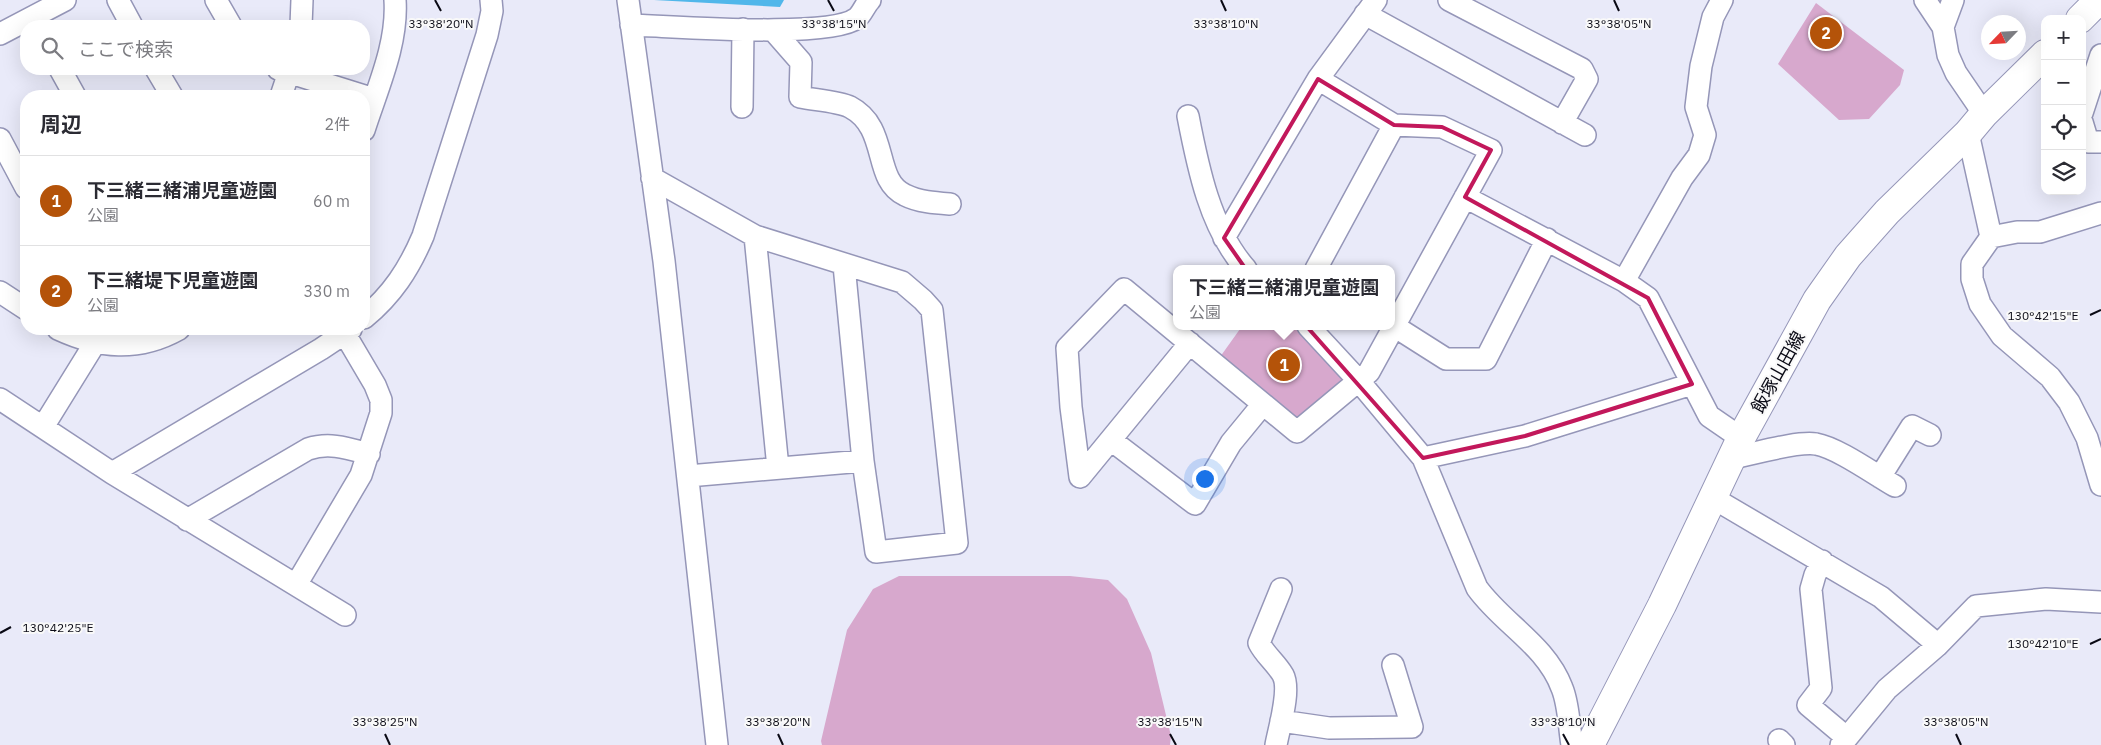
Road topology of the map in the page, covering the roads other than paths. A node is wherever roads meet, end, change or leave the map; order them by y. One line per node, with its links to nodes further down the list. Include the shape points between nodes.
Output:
1 (65, 0): 16 (street)
2 (118, 0): 17 (street)
3 (216, 0): 18 (street)
4 (302, 0): 19 (street)
5 (395, 0): 38 (street, via 390,48)
6 (491, 0): 65 (street, via 487,35 423,236 412,263 395,288)
7 (628, 0): 20 (street)
8 (870, 0): 24 (street, via 857,18 844,24)
9 (1449, 0): 43 (street, via 1582,69 1587,79)
10 (1722, 0): 62 (street, via 1713,17 1701,66 1696,107 1705,135 1699,155 1682,178)
11 (1925, 0): 22 (street)
12 (1953, 0): 22 (street)
13 (2099, 0): 15 (main road)
14 (1370, 7): 32 (street); 43 (street)
15 (2084, 15)
16 (38, 20)
17 (129, 20)
18 (228, 20)
19 (301, 20)
20 (631, 25): 23 (street); 51 (street)
21 (20, 27): 25 (street)
22 (1943, 27): 44 (street, via 1948,55)
23 (744, 29): 24 (street); 40 (street)
24 (773, 30): 53 (street, via 801,62 800,97 848,106 861,115 871,126 892,185 903,195)
25 (0, 34)
26 (2101, 56): 39 (street)
27 (2041, 58): 44 (main road, 飯塚山田線)
28 (63, 75): 33 (street)
29 (160, 75): 34 (street)
30 (284, 75): 35 (street)
31 (300, 75): 36 (street)
32 (1318, 79): 45 (street); 57 (street)
33 (72, 90)
34 (168, 90)
35 (282, 90)
36 (346, 90)
37 (370, 98): 38 (street)
38 (374, 99): 41 (street)
39 (2085, 105)
40 (742, 107)
41 (370, 111)
42 (1188, 116): 57 (street, via 1202,183)
43 (1562, 122): 46 (street)
44 (1976, 124): 56 (street); 85 (main road, 飯塚山田線, via 1887,212 1848,256 1817,300)
45 (1394, 125): 52 (street, via 1442,127 1491,150); 61 (street)
46 (1585, 135)
47 (2086, 135): 49 (street, via 2088,142)
48 (0, 139): 50 (street)
49 (2101, 142)
50 (20, 177)
51 (652, 178): 55 (street); 91 (street)
52 (1465, 197): 58 (street); 66 (street)
53 (950, 204)
54 (2101, 213): 56 (street, via 2040,232)
55 (755, 236): 59 (street); 89 (street)
56 (1991, 237): 92 (street, via 1972,264 1972,279 1980,304 2002,336 2050,377 2069,402 2087,438)
57 (1224, 238): 60 (street)
58 (1547, 240): 62 (street); 67 (street, via 1486,359 1446,358)
59 (844, 265): 88 (street); 88 (street, via 902,282 932,310 957,543 876,552)
60 (1243, 265)
61 (1318, 265)
62 (1624, 281): 79 (street, via 1648,298)
63 (0, 292): 64 (street)
64 (20, 305)
65 (370, 312)
66 (1395, 324)
67 (1395, 327)
68 (1173, 329): 84 (street, via 1124,289 1067,348 1080,477)
69 (1174, 330): 77 (street)
70 (1312, 330): 78 (street)
71 (1392, 330): 78 (street, via 1369,372)
72 (74, 335): 76 (street)
73 (166, 335): 76 (street, via 150,342)
74 (339, 335): 90 (street)
75 (348, 335): 86 (street, via 381,400)
76 (95, 343): 82 (street)
77 (1190, 343): 81 (street); 84 (street)
78 (1358, 380): 81 (street, via 1297,432); 87 (street)
79 (1692, 384): 85 (street, via 1709,416); 87 (street, via 1525,436)
80 (0, 400): 82 (street)
81 (1263, 404): 84 (street, via 1231,443 1195,504)
82 (43, 427): 90 (street)
83 (1930, 435): 85 (street, via 1912,426 1887,481 1816,444)
84 (1111, 440)
85 (1737, 448): 93 (main road, 飯塚山田線)
86 (368, 454): 94 (street, via 333,445 308,449); 96 (street, via 351,493)
87 (1423, 458): 106 (street, via 1477,588 1488,604 1532,642 1563,688)
88 (863, 461): 89 (street)
89 (778, 468): 91 (street)
90 (112, 473): 94 (street)
91 (688, 476): 104 (street)
92 (2101, 485)
93 (1713, 498): 95 (street); 107 (main road, 飯塚山田線)
94 (187, 520): 96 (street)
95 (1822, 561): 100 (street, via 1881,597); 103 (street, via 1811,589 1821,688 1808,704)
96 (296, 585): 99 (street)
97 (1282, 589): 102 (street, via 1259,643 1286,681)
98 (2101, 602): 100 (street, via 2046,599 1976,606)
99 (345, 615)
100 (1938, 645): 103 (street, via 1886,689)
101 (1393, 665): 102 (street, via 1412,727 1329,728)
102 (1281, 721): 105 (street)
103 (1844, 741)
104 (717, 745)
105 (1276, 745)
106 (1572, 745)
107 (1590, 745)

